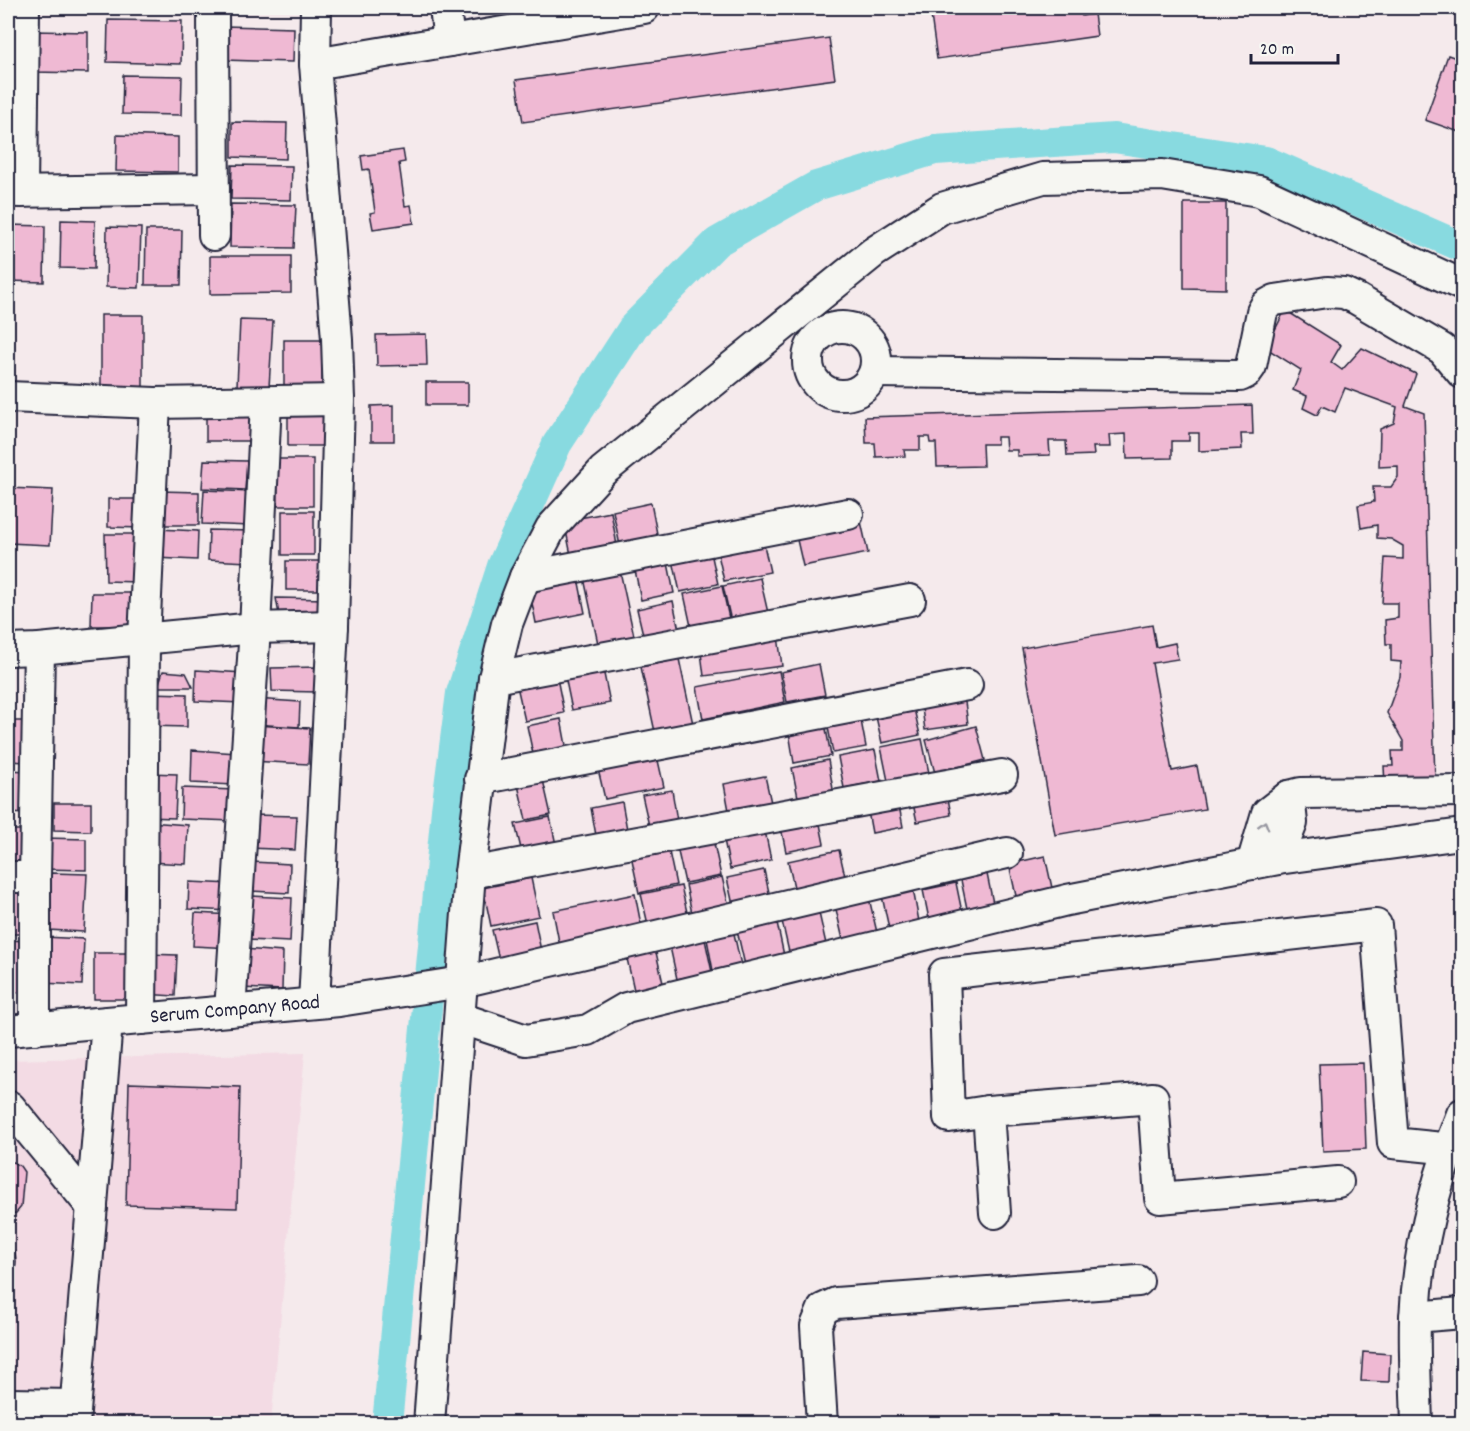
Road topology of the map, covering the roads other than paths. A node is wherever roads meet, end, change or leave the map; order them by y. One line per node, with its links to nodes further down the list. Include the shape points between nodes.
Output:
1 (24, 8): 9 (street)
2 (213, 8): 8 (street)
3 (316, 8): 7 (street)
4 (445, 8): 6 (street)
5 (644, 8): 6 (street)
6 (450, 41): 7 (street)
7 (315, 64): 15 (street)
8 (214, 189): 9 (street); 10 (street)
9 (15, 192)
10 (214, 235)
11 (1462, 285): 19 (street, via 1260,191 1162,175 1042,178 942,208 874,252 603,471 550,528)
12 (875, 372): 13 (street, via 1240,376 1251,366 1266,305 1275,300 1327,292 1358,299 1414,332 1442,349)
13 (1462, 373)
14 (8, 397): 17 (street)
15 (339, 400): 16 (street); 21 (street)
16 (267, 402): 17 (street); 22 (street)
17 (155, 403): 23 (street)
18 (848, 514): 19 (street)
19 (525, 577): 26 (street, via 507,624)
20 (910, 600): 26 (street)
21 (333, 626): 22 (street); 37 (street)
22 (255, 628): 23 (street); 38 (street)
23 (144, 639): 24 (street); 40 (street)
24 (39, 649): 25 (street); 35 (street)
25 (8, 650)
26 (494, 678): 29 (street)
27 (967, 685): 29 (street)
28 (1002, 775): 34 (street)
29 (480, 780): 34 (street)
30 (1462, 791): 33 (street, via 1289,796 1292,823)
31 (1462, 834): 33 (street)
32 (1007, 853): 36 (street, Serum Company Road)
33 (1265, 861): 39 (street, via 1067,900 626,1008 588,1030 526,1040)
34 (470, 873): 36 (street)
35 (21, 877): 42 (street)
36 (456, 983): 37 (street, Serum Company Road); 39 (street)
37 (326, 1002): 38 (street, Serum Company Road)
38 (230, 1011): 40 (street, Serum Company Road)
39 (460, 1018): 55 (street)
40 (141, 1019): 41 (street, Serum Company Road)
41 (107, 1022): 42 (street, Serum Company Road); 48 (street)
42 (21, 1030)
43 (8, 1107): 48 (street)
44 (988, 1112): 46 (street, via 949,1117 944,974 1376,925 1393,1143); 47 (street, via 1153,1098 1160,1198); 49 (street)
45 (1462, 1114): 46 (street)
46 (1455, 1150): 52 (street, via 1433,1198)
47 (1338, 1182)
48 (92, 1207): 54 (street)
49 (995, 1213)
50 (1138, 1281): 56 (street, via 836,1303 823,1309 816,1326)
51 (1462, 1313): 52 (street)
52 (1415, 1317): 57 (street)
53 (8, 1404): 54 (street)
54 (74, 1414)
55 (429, 1424)
56 (822, 1424)
57 (1417, 1424)

